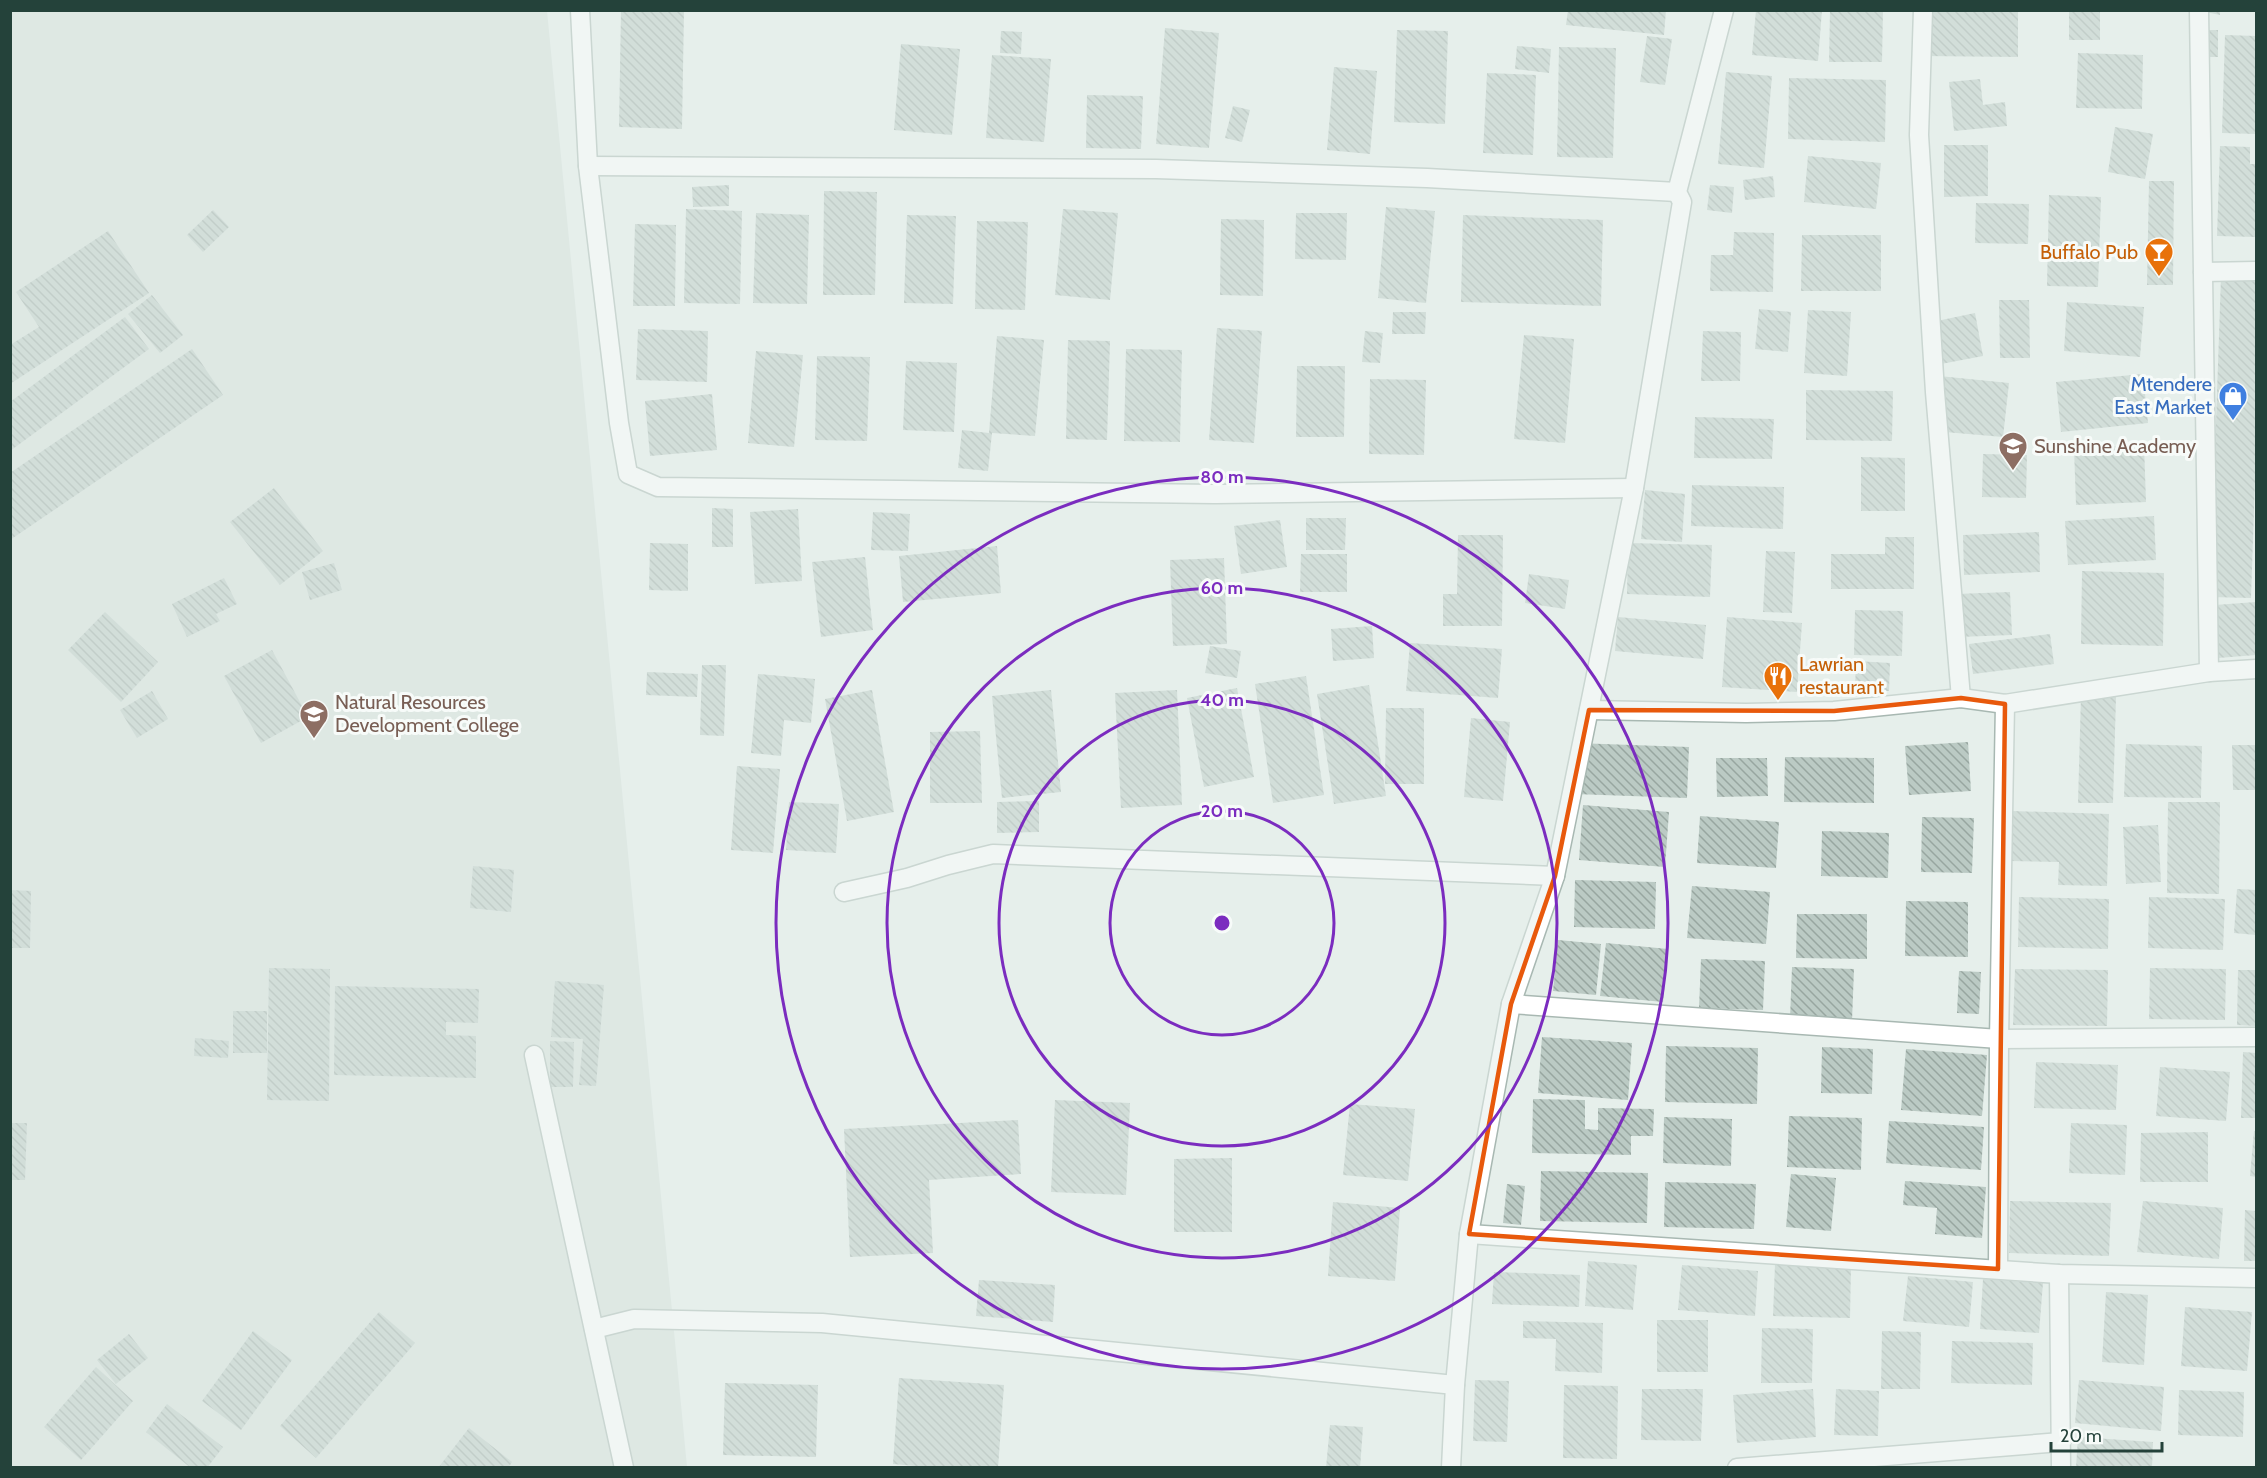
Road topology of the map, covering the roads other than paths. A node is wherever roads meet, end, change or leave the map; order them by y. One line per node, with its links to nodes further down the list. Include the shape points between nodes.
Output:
1 (580, 10): 5 (street)
2 (1724, 10): 6 (street)
3 (1923, 10): 12 (street, via 1920,147 1935,392)
4 (2199, 10): 8 (street)
5 (588, 166): 6 (street, via 1156,169); 9 (street, via 628,474 658,487 1215,494)
6 (1677, 192): 9 (street, via 1682,202)
7 (2256, 271): 8 (street)
8 (2203, 272): 11 (street)
9 (1634, 488): 14 (street)
10 (2256, 669): 11 (street)
11 (2209, 672): 13 (street)
12 (1961, 698): 13 (street); 14 (street, via 1834,711)
13 (2005, 704): 19 (street)
14 (1590, 710): 15 (street)
15 (1556, 876): 16 (street, via 993,854); 17 (street)
16 (844, 892)
17 (1511, 1004): 19 (street); 21 (street)
18 (2256, 1037): 19 (street)
19 (1999, 1039): 22 (street)
20 (534, 1055): 25 (street)
21 (1469, 1234): 22 (street); 26 (street)
22 (1998, 1269): 23 (street)
23 (2059, 1274): 24 (street); 27 (street)
24 (2256, 1278)
25 (594, 1329): 26 (street, via 634,1319 822,1323); 28 (street)
26 (1455, 1385): 29 (street)
27 (2061, 1442): 30 (street); 31 (street)
28 (624, 1467)
29 (1451, 1467)
30 (1737, 1467)
31 (2061, 1467)

